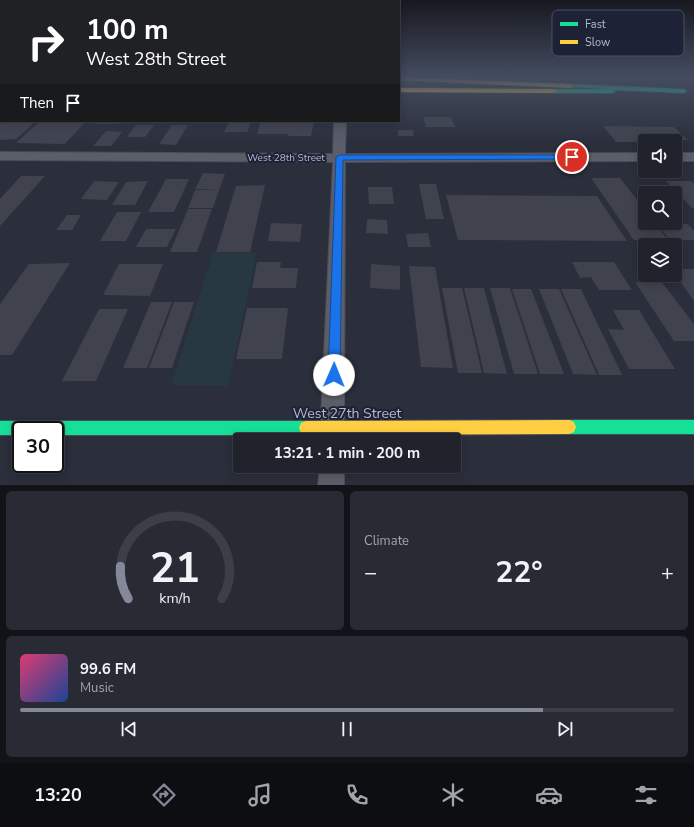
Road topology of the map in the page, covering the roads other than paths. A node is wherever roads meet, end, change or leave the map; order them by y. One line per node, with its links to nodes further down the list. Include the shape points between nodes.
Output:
1 (340, 122): 3 (street)
2 (0, 156): 3 (street, West 28th Street)
3 (340, 157): 4 (street, West 28th Street); 10 (street)
4 (638, 157)
5 (682, 157): 6 (street)
6 (694, 157)
7 (694, 427): 11 (main road, West 27th Street)
8 (0, 428): 9 (main road, West 27th Street)
9 (277, 433)
10 (332, 433)
11 (384, 433)
12 (332, 473): 13 (street)
13 (331, 485)

